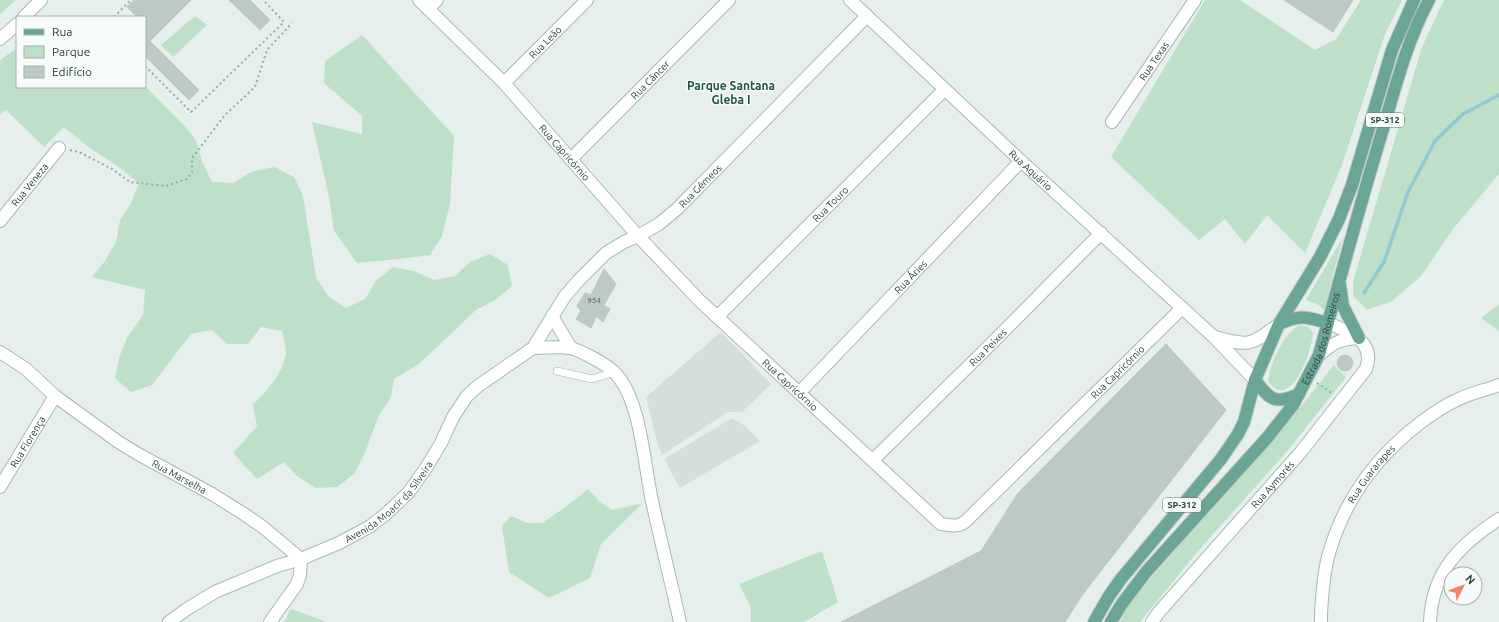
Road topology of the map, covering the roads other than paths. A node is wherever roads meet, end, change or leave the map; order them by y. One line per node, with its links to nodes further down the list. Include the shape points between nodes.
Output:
1 (41, 0): 11 (street)
2 (419, 0): 10 (street, Rua Capricórnio)
3 (437, 0): 10 (street)
4 (587, 0): 15 (street, Rua Leão)
5 (729, 0): 19 (street, Rua Câncer)
6 (1195, 0): 17 (street, Rua Texas)
7 (1414, 0): 29 (main road, SP-312, via 1392,50 1352,185 1339,219 1320,257)
8 (1429, 0): 24 (main road, Estrada dos Romeiros / SP-312, via 1405,55)
9 (853, 1): 12 (street, Rua Aquário)
10 (428, 9): 15 (street, Rua Capricórnio)
11 (25, 16)
12 (866, 16): 16 (street, Rua Aquário); 23 (street, Rua Gêmeos, via 677,209 659,224)
13 (16, 25): 14 (street)
14 (0, 39)
15 (504, 84): 19 (street, Rua Capricórnio)
16 (944, 90): 20 (street, Rua Aquário); 27 (street, Rua Touro)
17 (1112, 122)
18 (59, 148): 21 (street, Rua Veneza)
19 (571, 159): 23 (street, Rua Capricórnio)
20 (1021, 161): 22 (street, Rua Aquário); 40 (street, Rua Áries)
21 (0, 221)
22 (1101, 233): 25 (street, Rua Aquário); 43 (street, Rua Peixes)
23 (638, 236): 26 (street, Rua Gêmeos, via 613,248 593,265); 27 (street, Rua Capricórnio)
24 (1339, 281): 28 (main road, Estrada dos Romeiros / SP-312); 31 (main road, via 1343,306)
25 (1182, 308): 30 (street, Rua Aquário); 43 (street, Rua Capricórnio, via 962,524 941,524)
26 (552, 316): 32 (street, Rua Gêmeos); 33 (street)
27 (718, 318): 40 (street, Rua Capricórnio)
28 (1328, 323): 29 (main road, via 1294,317); 31 (street); 35 (main road, Estrada dos Romeiros / SP-312)
29 (1279, 324): 30 (street, via 1253,342 1244,344); 38 (main road, SP-312)
30 (1214, 337): 38 (street, Rua Aquário)
31 (1359, 338): 35 (street, via 1341,340); 52 (street, Rua Aymorés, via 1368,354 1368,363 1362,374 1300,453)
32 (533, 348): 33 (street); 46 (street, Avenida Moacir da Silveira, via 478,386 468,396 453,417 426,468 398,504 369,527)
33 (571, 348): 37 (street)
34 (0, 352): 42 (street, Rua Marselha, via 26,369)
35 (1319, 355): 41 (main road, Estrada dos Romeiros / SP-312)
36 (557, 371): 37 (lane, via 592,379)
37 (615, 372): 49 (street, via 623,383 636,416)
38 (1255, 380): 41 (main road, via 1276,400 1286,400); 50 (main road, SP-312, via 1244,422 1230,447 1121,579)
39 (1499, 385): 53 (street, Rua Guararapes, via 1458,399 1432,414 1392,447 1359,486 1329,550)
40 (800, 393): 43 (street, Rua Capricórnio)
41 (1298, 394): 51 (main road, Estrada dos Romeiros / SP-312, via 1254,454 1146,572 1121,604)
42 (55, 396): 44 (street, Rua Florença); 46 (street, Rua Marselha, via 128,447 244,514)
43 (873, 460)
44 (0, 487)
45 (1499, 519): 54 (street, via 1466,543 1441,575 1434,592)
46 (301, 559): 47 (street, Avenida Moacir da Silveira, via 277,566 215,592); 48 (street, via 297,584)
47 (169, 622)
48 (270, 622)
49 (680, 622)
50 (1094, 622)
51 (1111, 622)
52 (1152, 622)
53 (1322, 622)
54 (1430, 622)

